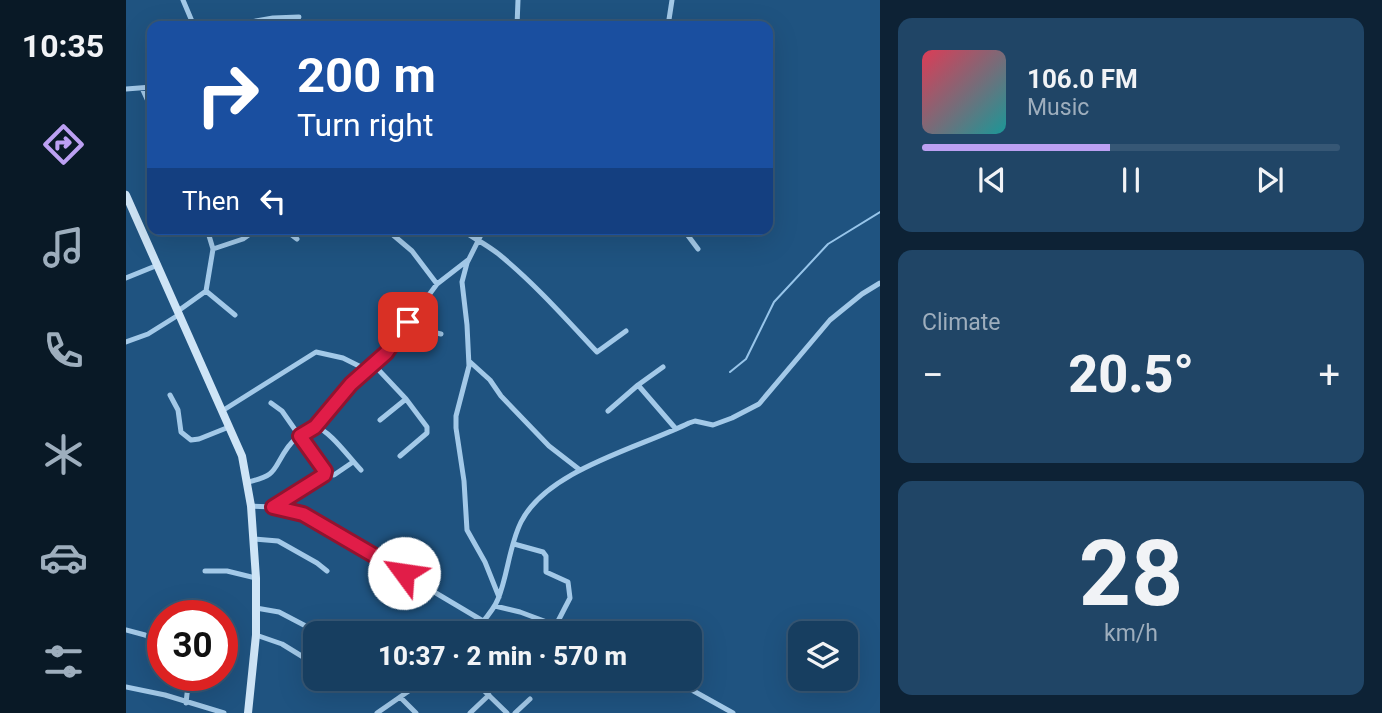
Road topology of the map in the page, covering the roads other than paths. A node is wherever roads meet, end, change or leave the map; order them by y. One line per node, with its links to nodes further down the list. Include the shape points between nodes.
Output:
1 (183, 0): 5 (street)
2 (518, 0): 7 (street)
3 (672, 0): 8 (street)
4 (299, 17): 6 (street)
5 (192, 21)
6 (274, 21)
7 (517, 21)
8 (669, 21)
9 (142, 88): 10 (street); 11 (street); 12 (street)
10 (147, 88)
11 (126, 89)
12 (147, 99)
13 (126, 195): 26 (main road)
14 (209, 235): 23 (street)
15 (249, 235): 23 (street)
16 (292, 235): 21 (street)
17 (393, 235): 29 (street, via 412,251)
18 (470, 235): 22 (street)
19 (481, 235): 22 (street)
20 (688, 235): 24 (street)
21 (297, 239)
22 (479, 240): 25 (street); 34 (street, via 548,299 597,352)
23 (213, 249): 30 (street)
24 (698, 249)
25 (470, 258): 29 (street); 37 (street, via 463,282)
26 (158, 265): 27 (street); 31 (main road)
27 (126, 278)
28 (880, 284): 50 (street, via 830,320 759,404 713,425 695,421)
29 (437, 285): 33 (street)
30 (206, 291): 31 (street); 32 (street)
31 (179, 313): 36 (street, via 148,334); 45 (main road)
32 (235, 315)
33 (408, 322): 35 (street); 38 (street)
34 (626, 331)
35 (441, 334)
36 (126, 342)
37 (468, 361): 55 (street, via 549,446); 65 (street, via 456,421 464,515)
38 (374, 365): 40 (street); 43 (street)
39 (663, 367): 41 (street)
40 (367, 370): 45 (street, via 316,352); 49 (street)
41 (638, 385): 46 (street); 50 (street)
42 (170, 395): 48 (street, via 181,432 191,440)
43 (405, 399): 47 (street); 52 (street, via 428,430)
44 (271, 403): 51 (street)
45 (222, 411): 48 (main road)
46 (608, 411)
47 (380, 420)
48 (229, 427): 57 (main road)
49 (315, 427): 51 (street); 53 (street, via 330,436)
50 (676, 429): 55 (street)
51 (300, 436): 56 (street); 57 (street, via 289,445 275,470)
52 (400, 456)
53 (353, 462): 54 (street); 56 (street, via 334,475)
54 (361, 470)
55 (580, 470): 61 (street, via 553,486 527,512)
56 (326, 474): 59 (street)
57 (248, 482): 58 (main road)
58 (251, 506): 59 (street); 60 (main road)
59 (273, 507): 68 (street, via 323,524)
60 (254, 539): 63 (street, via 278,541); 64 (main road)
61 (514, 544): 65 (street); 70 (street, via 543,552 546,572 568,582 570,598)
62 (205, 570): 64 (street)
63 (327, 571)
64 (256, 578): 67 (main road)
65 (499, 597): 66 (street)
66 (495, 606): 68 (street); 69 (street)
67 (256, 608): 71 (street, via 279,612); 73 (main road)
68 (482, 621)
69 (543, 621)
70 (558, 621)
71 (303, 625)
72 (126, 630): 74 (street)
73 (256, 635): 75 (street); 87 (main road)
74 (147, 636)
75 (303, 657)
76 (126, 687): 85 (street)
77 (187, 691): 85 (street)
78 (400, 691): 82 (street)
79 (409, 691): 82 (street)
80 (485, 691): 83 (street)
81 (694, 691): 93 (street)
82 (403, 695): 88 (street); 89 (street)
83 (489, 695): 90 (street); 91 (street)
84 (530, 699): 92 (street)
85 (186, 703): 86 (street)
86 (220, 712)
87 (248, 713)
88 (377, 713)
89 (416, 713)
90 (470, 713)
91 (507, 713)
92 (515, 713)
93 (733, 713)

